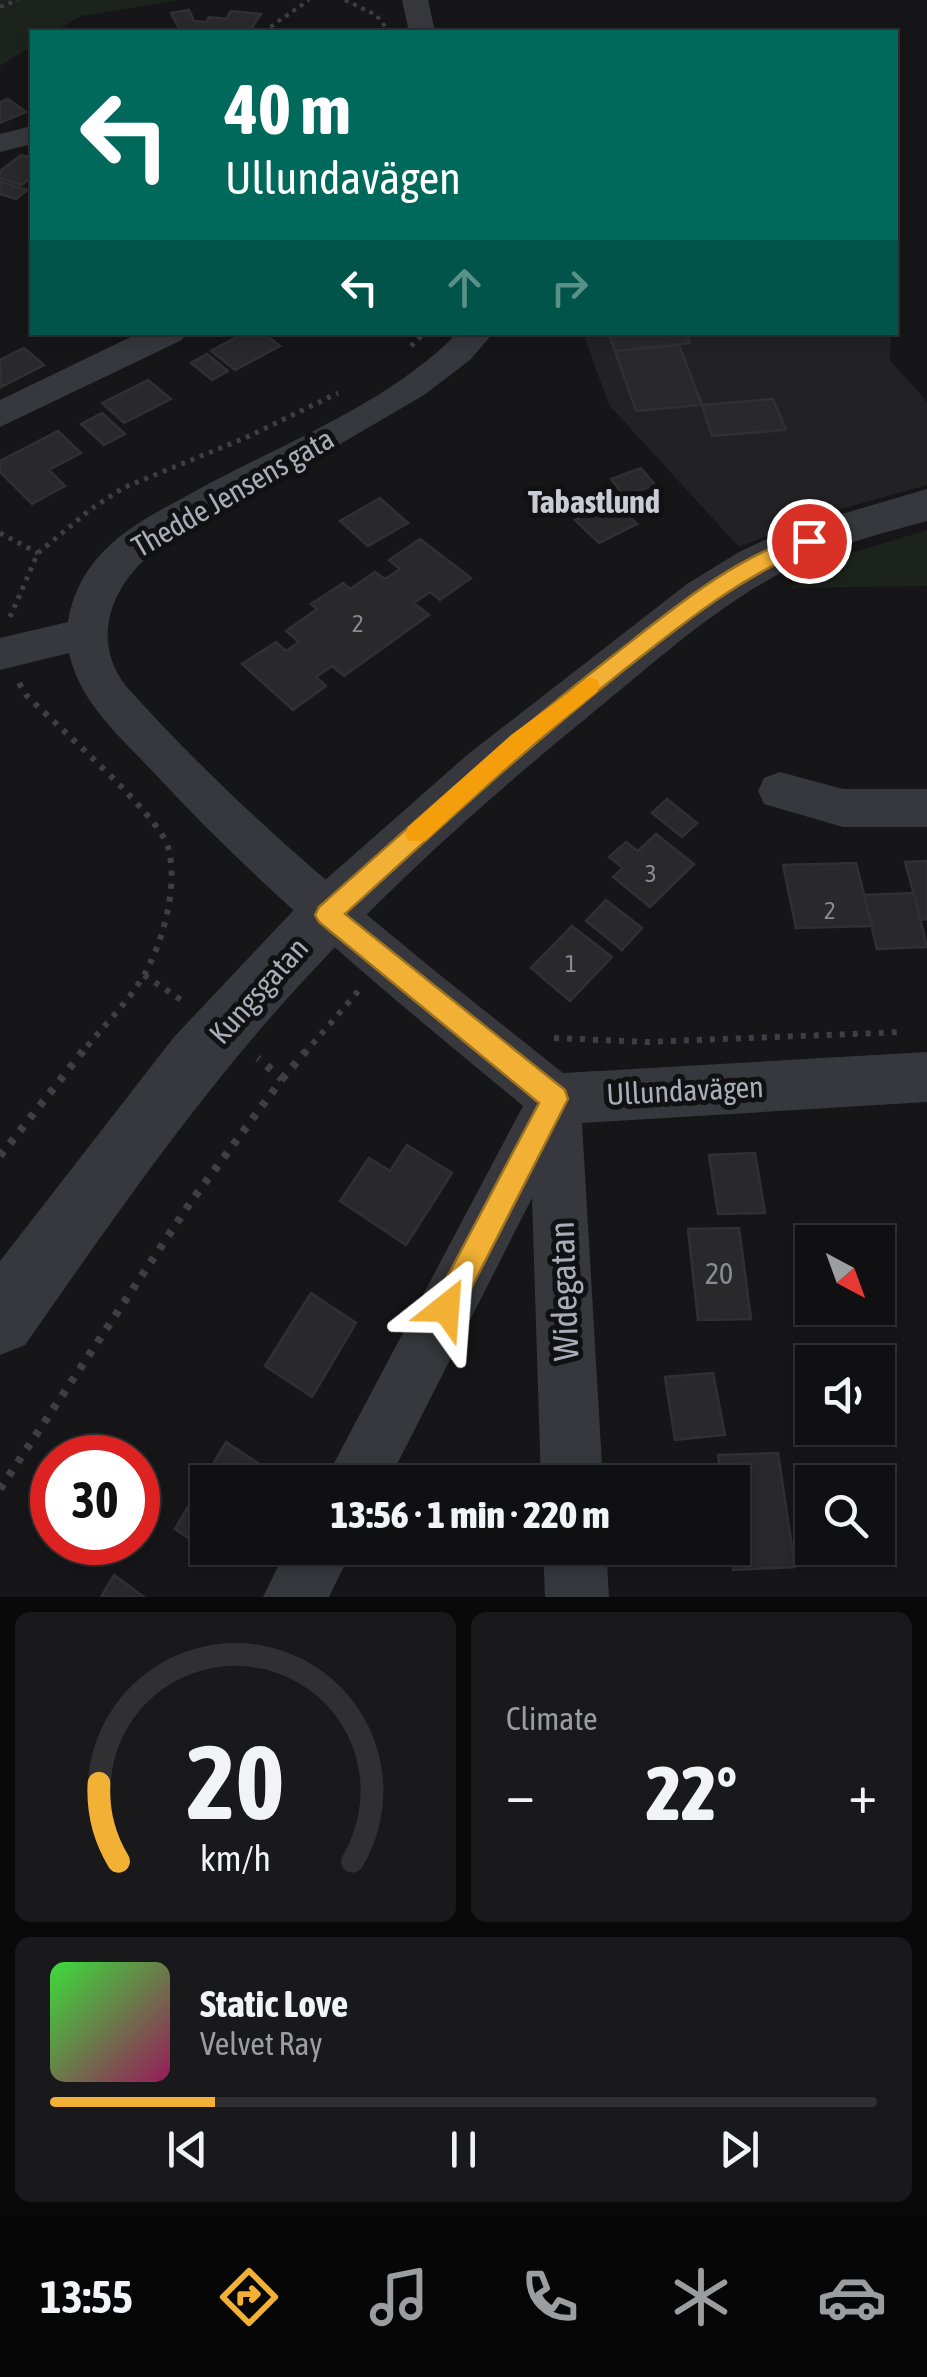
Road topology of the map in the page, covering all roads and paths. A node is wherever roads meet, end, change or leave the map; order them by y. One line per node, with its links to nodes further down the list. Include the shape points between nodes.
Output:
1 (18, 0): 5 (path)
2 (309, 0): 6 (path)
3 (345, 0): 7 (path, via 376,15)
4 (415, 0): 8 (street)
5 (0, 7)
6 (266, 30)
7 (387, 30)
8 (422, 30)
9 (30, 136): 10 (street)
10 (0, 143)
11 (164, 335): 13 (street)
12 (474, 335): 17 (street, Thedde Jensens gata, via 423,380 149,536 114,563 90,598)
13 (0, 415)
14 (927, 505): 21 (street, Kungsgatan, via 782,551 704,595 519,742)
15 (0, 533): 16 (path)
16 (38, 553)
17 (85, 632): 18 (street); 21 (street, via 94,671 120,705)
18 (0, 654)
19 (780, 791): 20 (street, via 843,808)
20 (927, 808)
21 (328, 915): 22 (street); 24 (street, Kungsgatan)
22 (384, 960): 27 (path); 28 (street)
23 (144, 975): 24 (path)
24 (223, 1028): 27 (path); 29 (street, Kungsgatan)
25 (542, 1030): 26 (path, via 557,1040)
26 (918, 1054): 28 (street, Ullundavägen)
27 (282, 1078): 32 (path)
28 (555, 1099): 30 (street); 31 (street, Widegatan)
29 (0, 1320)
30 (363, 1465)
31 (571, 1465)
32 (0, 1489)
33 (311, 1565): 35 (street)
34 (575, 1565): 36 (street)
35 (295, 1597)
36 (577, 1597)

